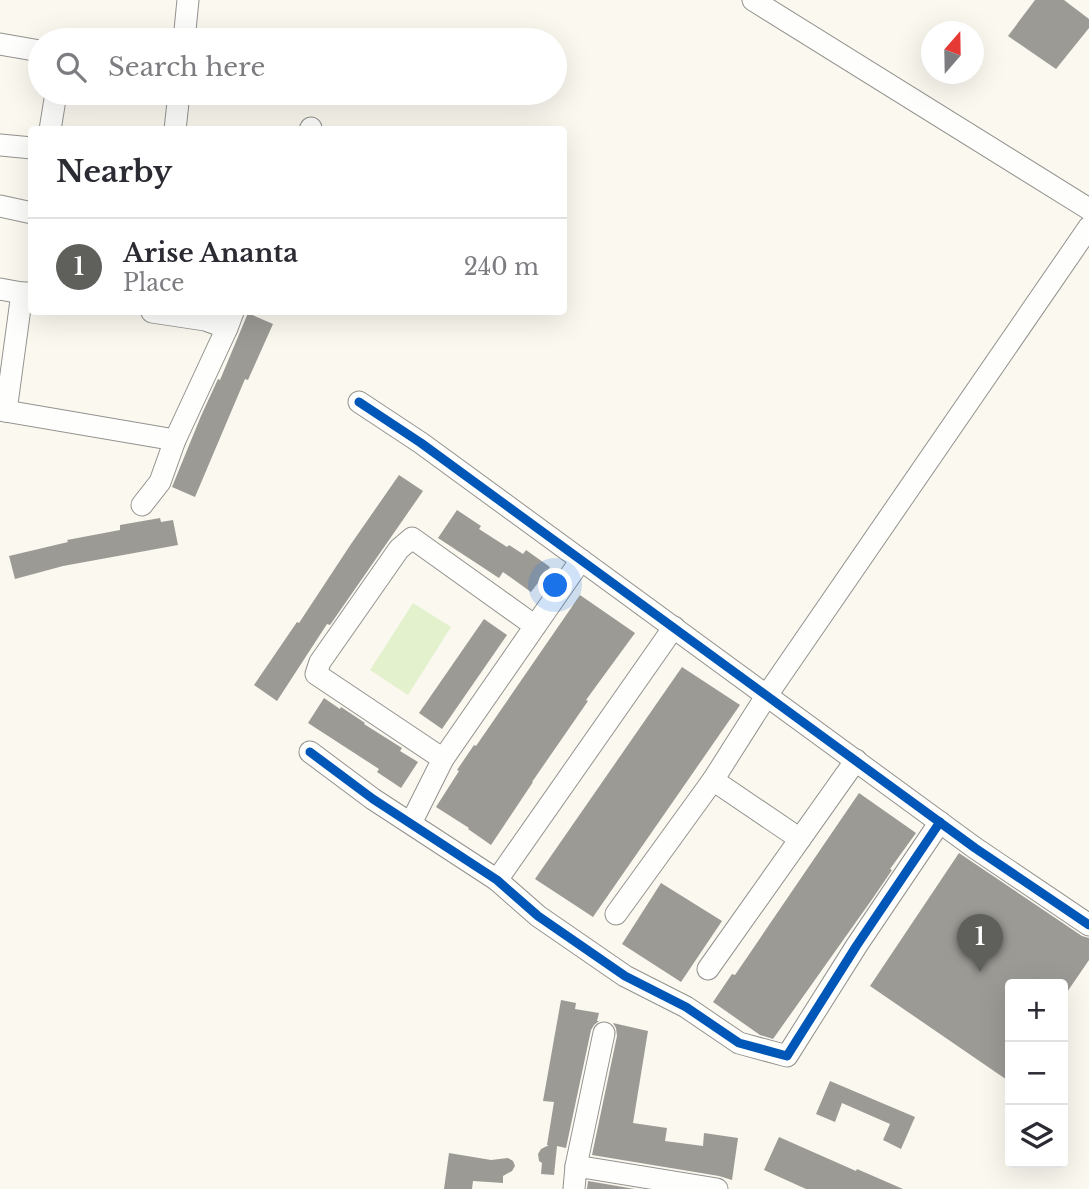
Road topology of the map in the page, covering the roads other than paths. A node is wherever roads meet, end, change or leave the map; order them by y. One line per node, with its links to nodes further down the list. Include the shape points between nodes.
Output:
1 (188, 0): 3 (street)
2 (753, 0): 13 (street)
3 (185, 28)
4 (0, 44): 5 (street)
5 (28, 49)
6 (54, 105): 8 (street)
7 (177, 105): 9 (street)
8 (51, 126)
9 (175, 126)
10 (0, 145): 11 (street)
11 (28, 148)
12 (0, 206): 14 (street)
13 (1089, 209)
14 (28, 213)
15 (1089, 227): 27 (street)
16 (0, 289): 17 (street)
17 (27, 293): 21 (street)
18 (172, 315): 19 (street)
19 (230, 320): 22 (street)
20 (359, 402): 24 (street)
21 (3, 411): 22 (street)
22 (175, 440): 23 (street, via 160,482)
23 (142, 505)
24 (581, 560): 25 (street); 26 (street)
25 (535, 626): 29 (street); 29 (street, via 412,538 399,549 320,662 316,674)
26 (674, 628): 27 (street); 35 (street)
27 (767, 695): 30 (street); 31 (street)
28 (310, 752): 33 (street)
29 (443, 759): 33 (street)
30 (856, 760): 32 (street); 34 (street)
31 (713, 780): 34 (street); 36 (street)
32 (940, 822): 35 (street, via 787,1056 740,1043 686,1007 625,976 538,916); 37 (street)
33 (411, 823): 35 (street)
34 (800, 839): 38 (street)
35 (497, 880)
36 (616, 914)
37 (1089, 925)
38 (708, 969)
39 (604, 1033): 40 (street)
40 (576, 1166): 41 (street); 42 (street)
41 (574, 1189)
42 (717, 1189)

